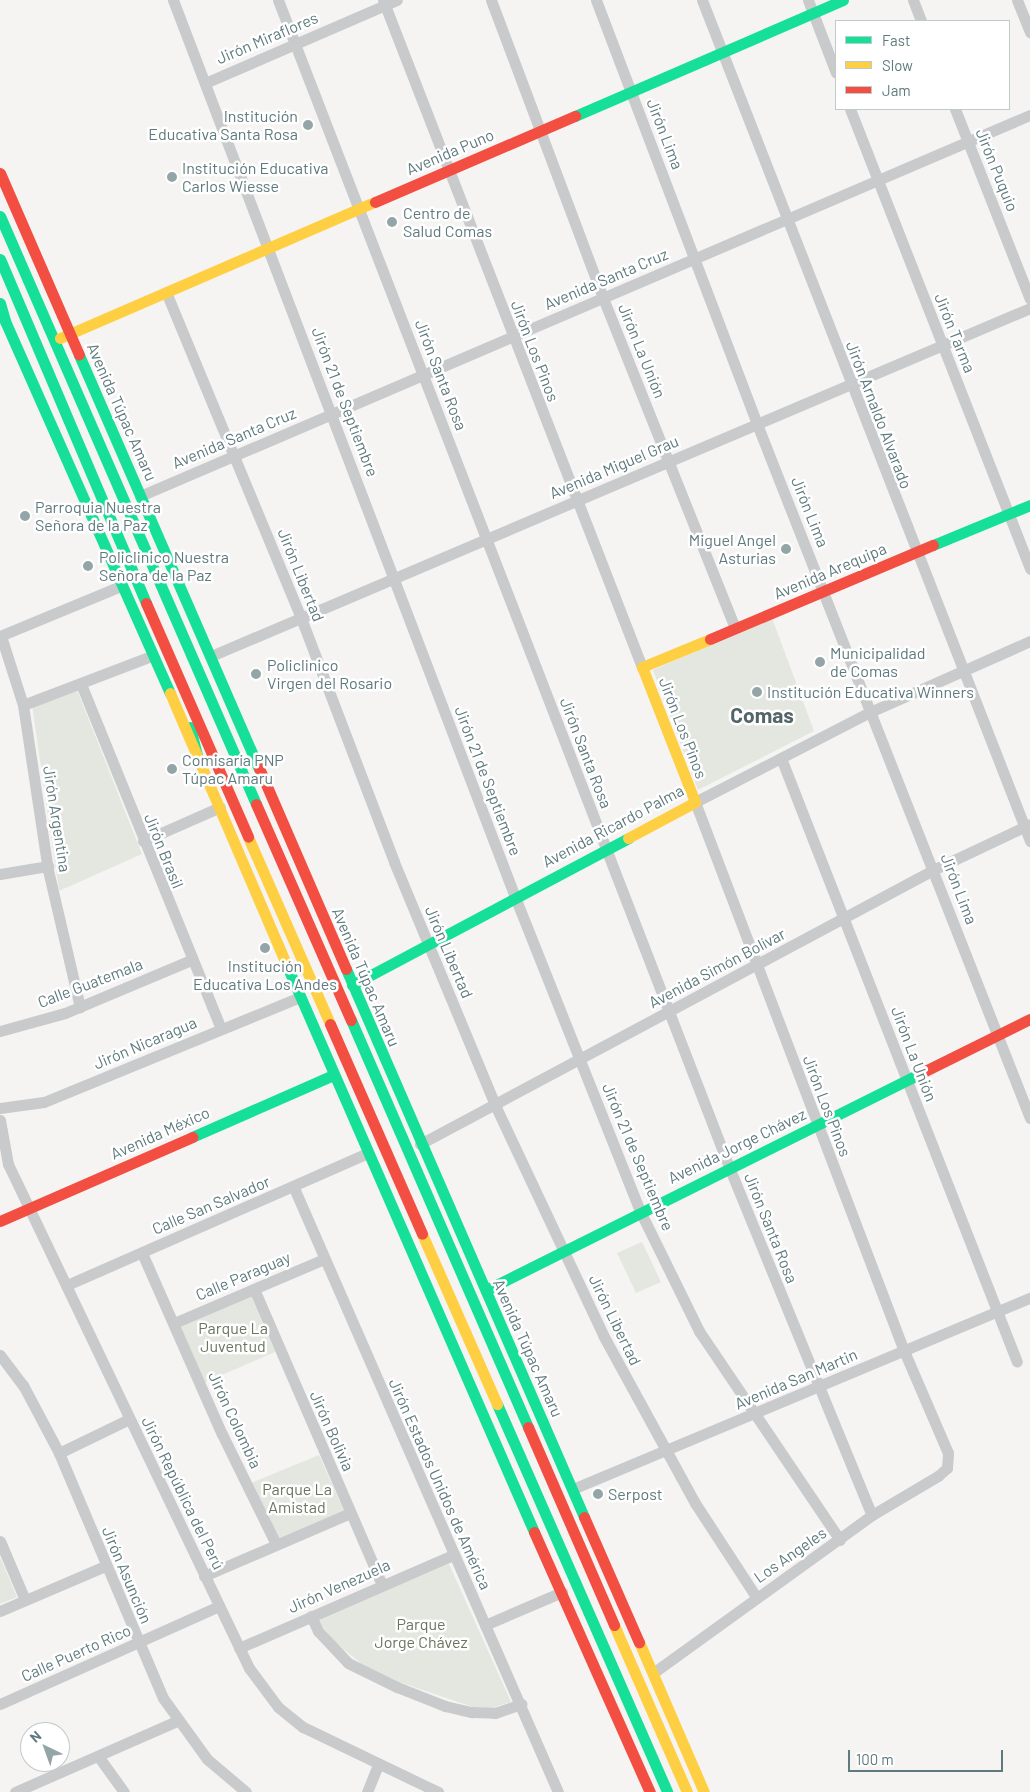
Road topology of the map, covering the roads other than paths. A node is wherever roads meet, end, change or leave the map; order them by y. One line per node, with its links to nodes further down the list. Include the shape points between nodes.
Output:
1 (173, 0): 18 (street, Jirón 21 de Septiembre)
2 (278, 0): 15 (street, Jirón Santa Rosa)
3 (397, 0): 11 (street, Jirón Miraflores)
4 (490, 0): 23 (street, Jirón La Unión)
5 (596, 0): 19 (street, Jirón Lima)
6 (702, 0): 16 (street, Jirón Arnaldo Alvarado)
7 (808, 0): 12 (street)
8 (842, 0): 12 (main road, Avenida Puno)
9 (913, 0): 13 (street)
10 (1017, 0): 14 (street)
11 (384, 3): 15 (street, Jirón Miraflores); 25 (street, Jirón Los Pinos)
12 (813, 13): 16 (main road, Avenida Puno); 17 (street)
13 (921, 20)
14 (1030, 33)
15 (294, 44): 18 (street, Jirón Miraflores); 28 (street, Jirón Santa Rosa)
16 (721, 52): 19 (main road, Avenida Puno); 30 (street, Jirón Arnaldo Alvarado)
17 (835, 70)
18 (204, 83): 31 (street, Jirón 21 de Septiembre)
19 (632, 91): 23 (main road, Avenida Puno); 33 (street, Jirón Lima)
20 (850, 110): 27 (street, Jirón Tarma)
21 (955, 110): 24 (street, Jirón Puquio)
22 (1030, 115): 24 (street, Avenida Santa Cruz)
23 (540, 130): 25 (main road, Avenida Puno); 35 (street, Jirón La Unión)
24 (968, 142): 27 (street, Avenida Santa Cruz); 36 (street, Jirón Puquio)
25 (447, 171): 28 (main road, Avenida Puno); 40 (street, Jirón Los Pinos)
26 (0, 173): 39 (main road, Avenida Túpac Amaru)
27 (877, 181): 30 (street, Avenida Santa Cruz); 42 (street, Jirón Tarma)
28 (360, 208): 31 (main road, Avenida Puno); 44 (street, Jirón Santa Rosa)
29 (0, 216): 41 (main road, Avenida Túpac Amaru)
30 (787, 220): 33 (street, Avenida Santa Cruz); 45 (street, Jirón Arnaldo Alvarado)
31 (268, 248): 34 (main road, Avenida Puno); 46 (street, Jirón 21 de Septiembre)
32 (0, 259): 43 (main road)
33 (695, 259): 35 (street, Avenida Santa Cruz); 47 (street, Jirón Lima)
34 (166, 292): 39 (main road, Avenida Puno); 48 (street, Jirón Libertad)
35 (603, 298): 40 (street, Avenida Santa Cruz); 49 (street, Jirón La Unión)
36 (1030, 299)
37 (0, 303): 58 (main road, via 5,322)
38 (1030, 308): 42 (street, Avenida Miguel Grau)
39 (70, 333): 41 (main road, Avenida Puno); 50 (main road, Avenida Túpac Amaru)
40 (512, 337): 44 (street, Avenida Santa Cruz); 51 (street, Jirón Los Pinos)
41 (55, 340): 43 (main road, Avenida Puno); 162 (main road, Avenida Túpac Amaru)
42 (942, 345): 45 (street, Avenida Miguel Grau); 53 (street, Jirón Tarma)
43 (40, 347): 61 (main road)
44 (424, 374): 46 (street, Avenida Santa Cruz); 54 (street, Jirón Santa Rosa)
45 (850, 384): 47 (street, Avenida Miguel Grau); 55 (street, Jirón Arnaldo Alvarado)
46 (332, 414): 48 (street, Avenida Santa Cruz); 57 (street, Jirón 21 de Septiembre)
47 (757, 424): 49 (street, Avenida Miguel Grau); 59 (street, Jirón Lima)
48 (235, 455): 50 (street, Avenida Santa Cruz); 60 (street, Jirón Libertad)
49 (668, 462): 51 (street, Avenida Miguel Grau); 62 (street, Jirón La Unión)
50 (140, 496): 66 (main road, Avenida Túpac Amaru)
51 (576, 501): 54 (street, Avenida Miguel Grau); 67 (street, Jirón Los Pinos)
52 (1030, 505): 53 (main road, Avenida Arequipa)
53 (1009, 513): 55 (main road, Avenida Arequipa); 56 (street, Jirón Tarma)
54 (484, 540): 57 (street, Avenida Miguel Grau); 79 (street, Jirón Santa Rosa)
55 (915, 553): 59 (main road, Avenida Arequipa); 68 (street, Jirón Arnaldo Alvarado)
56 (1030, 568)
57 (394, 578): 60 (street, Avenida Miguel Grau); 83 (street, Jirón 21 de Septiembre)
58 (120, 586): 63 (street); 65 (main road)
59 (825, 590): 62 (main road, Avenida Arequipa); 71 (street, Jirón Lima)
60 (302, 618): 66 (street, Avenida Miguel Grau); 85 (street, Jirón Libertad)
61 (154, 622): 72 (main road, via 153,634 191,730); 161 (main road)
62 (735, 628): 67 (main road, Avenida Arequipa)
63 (1, 636): 70 (street, Jirón Argentina)
64 (1030, 641): 68 (street, Avenida Ricardo Palma)
65 (151, 656): 69 (street); 72 (main road)
66 (210, 656): 88 (main road, Avenida Túpac Amaru)
67 (642, 667): 74 (main road, Jirón Los Pinos)
68 (961, 672): 71 (street, Avenida Ricardo Palma); 76 (street, Jirón Arnaldo Alvarado)
69 (80, 684): 70 (street); 78 (street, Jirón Brasil)
70 (23, 705): 80 (street, Jirón Argentina)
71 (870, 712): 73 (street, Avenida Ricardo Palma); 81 (street, Jirón Lima)
72 (198, 758): 75 (main road)
73 (781, 758): 74 (street, Avenida Ricardo Palma); 84 (street, Jirón La Unión)
74 (695, 802): 79 (main road, Avenida Ricardo Palma); 87 (street, Jirón Los Pinos)
75 (220, 807): 78 (street); 89 (main road)
76 (1027, 826): 77 (street, Jirón Arnaldo Alvarado); 81 (street, Avenida Simón Bolívar)
77 (1030, 841)
78 (143, 842): 86 (street, Jirón Brasil)
79 (605, 848): 83 (main road, Avenida Ricardo Palma); 91 (street, Jirón Santa Rosa)
80 (48, 866): 82 (street); 90 (street, Jirón Argentina)
81 (935, 870): 84 (street, Avenida Simón Bolívar); 95 (street, Jirón Lima)
82 (0, 874)
83 (515, 897): 85 (main road, Avenida Ricardo Palma); 96 (street, Jirón 21 de Septiembre)
84 (844, 918): 87 (street, Avenida Simón Bolívar); 98 (street, Jirón La Unión)
85 (428, 944): 88 (main road, Avenida Ricardo Palma); 99 (street, Jirón Libertad)
86 (191, 960): 90 (street, Calle Guatemala); 93 (street, Jirón Brasil)
87 (756, 966): 91 (street, Avenida Simón Bolívar); 103 (street, Jirón Los Pinos)
88 (352, 985): 104 (main road, Avenida Túpac Amaru)
89 (300, 997): 93 (street, Jirón Nicaragua); 97 (main road)
90 (80, 1007): 94 (street, Calle Guatemala)
91 (670, 1012): 96 (street, Avenida Simón Bolívar); 106 (street, Jirón Santa Rosa)
92 (1030, 1019): 95 (main road, Avenida Jorge Chávez)
93 (221, 1028): 100 (street, Jirón Nicaragua, via 44,1102)
94 (0, 1031)
95 (997, 1035): 98 (main road, Avenida Jorge Chávez); 101 (street, Jirón Lima)
96 (580, 1061): 99 (street, Avenida Simón Bolívar); 109 (street, Jirón 21 de Septiembre)
97 (333, 1075): 105 (main road); 108 (main road, Avenida México)
98 (906, 1081): 103 (main road, Avenida Jorge Chávez); 118 (street, Jirón La Unión)
99 (495, 1105): 104 (street, Avenida Simón Bolívar); 111 (street, Jirón Libertad)
100 (0, 1108)
101 (1030, 1118)
102 (0, 1120): 108 (street, Jirón República del Perú, via 8,1164)
103 (817, 1124): 106 (main road, Avenida Jorge Chávez); 120 (street, Jirón Los Pinos)
104 (420, 1144): 116 (main road, Avenida Túpac Amaru)
105 (367, 1153): 107 (street, Calle San Salvador); 139 (main road, via 415,1252)
106 (729, 1167): 109 (main road, Avenida Jorge Chávez); 123 (street, Jirón Santa Rosa)
107 (294, 1188): 112 (street, Calle San Salvador); 113 (street, Jirón Estados Unidos de América)
108 (29, 1208): 110 (main road, Avenida México); 114 (street, Jirón República del Perú)
109 (640, 1212): 111 (main road, Avenida Jorge Chávez); 124 (street, Jirón 21 de Septiembre, via 698,1331)
110 (0, 1221)
111 (564, 1250): 116 (main road, Avenida Jorge Chávez); 126 (street, Jirón Libertad, via 603,1335)
112 (142, 1253): 114 (street, Calle San Salvador); 119 (street, Jirón Colombia)
113 (324, 1259): 115 (street, Calle Paraguay); 135 (street, Jirón Estados Unidos de América)
114 (67, 1285): 125 (street, Jirón República del Perú)
115 (254, 1289): 119 (street, Calle Paraguay); 130 (street, Jirón Bolivia)
116 (486, 1290): 129 (main road, Avenida Túpac Amaru)
117 (1030, 1298): 118 (street, Avenida San Martin)
118 (998, 1311): 120 (street, Avenida San Martin); 122 (street, Jirón La Unión)
119 (174, 1323): 134 (street, Jirón Colombia, via 222,1434)
120 (904, 1352): 123 (street, Avenida San Martin); 128 (street, Jirón Los Pinos, via 948,1454)
121 (0, 1355): 127 (street, Jirón Asunción, via 23,1385)
122 (1017, 1362)
123 (819, 1386): 124 (street, Avenida San Martin); 131 (street, Jirón Santa Rosa)
124 (754, 1415): 126 (street, Avenida San Martin); 132 (street, Jirón 21 de Septiembre)
125 (129, 1419): 127 (street); 137 (street, Jirón República del Perú)
126 (665, 1451): 129 (street, Avenida San Martin); 140 (street, Jirón Libertad)
127 (59, 1453): 136 (street, Jirón Asunción)
128 (947, 1468): 131 (street, Los Angeles)
129 (575, 1488): 148 (main road, Avenida Túpac Amaru)
130 (350, 1513): 134 (street); 138 (street, Jirón Bolivia)
131 (872, 1515): 132 (street, Los Angeles)
132 (840, 1540): 140 (street, Los Angeles)
133 (0, 1541): 141 (street)
134 (276, 1544): 137 (street)
135 (453, 1555): 138 (street, Jirón Venezuela); 145 (street, Jirón Estados Unidos de América)
136 (105, 1566): 141 (street); 146 (street, Jirón Asunción)
137 (204, 1576): 142 (street, Jirón República del Perú)
138 (382, 1585): 144 (street, Jirón Venezuela)
139 (562, 1592): 145 (street); 160 (main road)
140 (757, 1598): 148 (street, Los Angeles)
141 (25, 1600): 143 (street)
142 (219, 1606): 146 (street, Calle Puerto Rico); 147 (street, Jirón República del Perú)
143 (0, 1611)
144 (310, 1616): 147 (street, Jirón Venezuela); 150 (street, via 318,1631 348,1662 388,1683 445,1706 472,1712 495,1713)
145 (484, 1625): 150 (street, Jirón Estados Unidos de América)
146 (139, 1644): 149 (street, Calle Puerto Rico); 151 (street, Jirón Asunción)
147 (239, 1648): 153 (street, Jirón República del Perú, via 249,1668 278,1707 303,1727)
148 (653, 1673): 163 (main road, Avenida Túpac Amaru)
149 (0, 1704)
150 (521, 1704): 159 (street, Jirón Estados Unidos de América)
151 (177, 1721): 152 (street); 156 (street, Jirón Asunción, via 207,1758)
152 (98, 1756): 154 (street); 155 (street)
153 (378, 1765): 157 (street); 158 (street, Jirón República del Perú)
154 (15, 1792)
155 (124, 1792)
156 (246, 1792)
157 (367, 1792)
158 (438, 1792)
159 (558, 1792)
160 (650, 1792)
161 (667, 1792)
162 (687, 1792)
163 (704, 1792)

